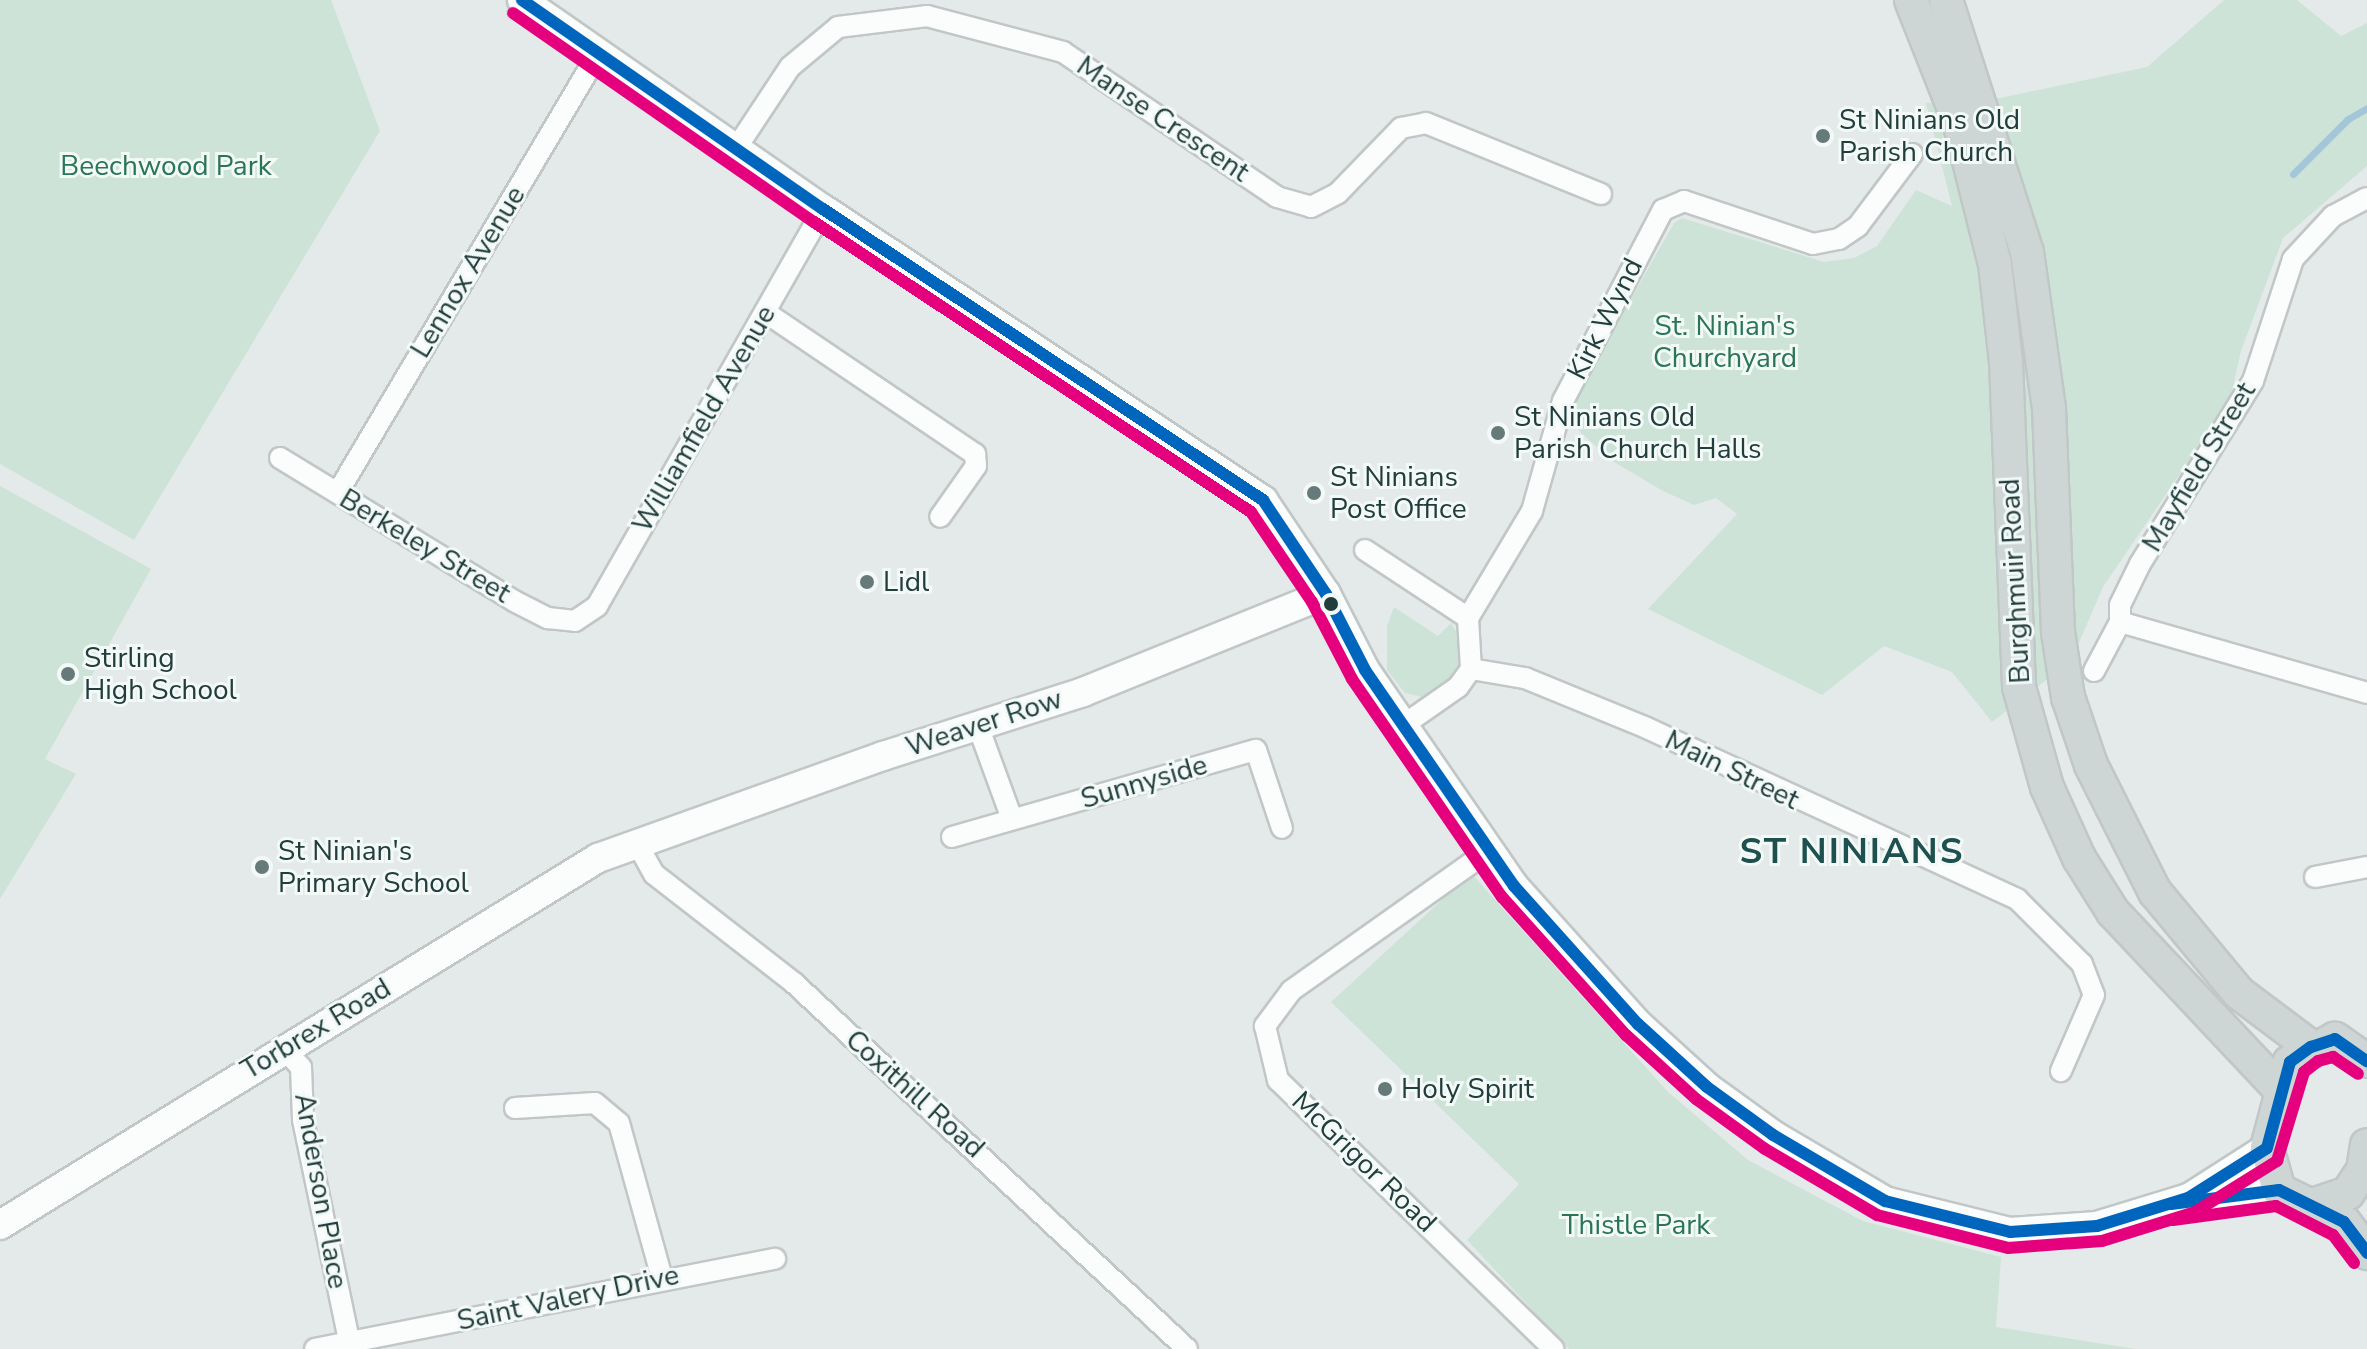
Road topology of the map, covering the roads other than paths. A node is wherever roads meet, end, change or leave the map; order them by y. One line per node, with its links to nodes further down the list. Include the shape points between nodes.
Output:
1 (522, 0): 4 (main road)
2 (1955, 4): 3 (street); 31 (main road, Burghmuir Road, via 2027,252 2049,408 2058,632 2068,697 2091,765 2128,847 2171,914 2239,993)
3 (1916, 13): 36 (main road, Burghmuir Road, via 1959,121 1995,264 2006,362 2019,687 2047,787 2079,858 2113,912)
4 (599, 52): 5 (main road); 12 (street, Lennox Avenue)
5 (737, 147): 7 (street, Manse Crescent, via 790,67 838,27 927,16 1063,52 1277,197 1311,207 1338,193 1401,128 1426,123); 9 (main road)
6 (1912, 154): 16 (street, Kirk Wynd, via 1858,226 1826,242 1813,244 1684,201 1663,210 1563,401 1532,511)
7 (1601, 194)
8 (2367, 198): 18 (street, Mayfield Street, via 2333,216 2293,259 2253,381 2140,564 2120,605)
9 (823, 209): 10 (street, Williamfield Avenue); 15 (main road, via 1263,500)
10 (765, 312): 13 (street, via 975,454 976,466); 17 (street, Williamfield Avenue, via 597,606)
11 (280, 458): 12 (street, Berkeley Street)
12 (338, 492): 17 (street, Berkeley Street, via 514,601 548,618)
13 (940, 517)
14 (1365, 550): 16 (street)
15 (1326, 594): 22 (main road, via 1365,670); 23 (main road, Weaver Row, via 1141,670)
16 (1468, 618): 19 (street)
17 (575, 621)
18 (2120, 622): 20 (street, Mayfield Street); 21 (street)
19 (1471, 669): 22 (street, via 1458,687); 35 (street, Main Street, via 1525,678 1647,728 2017,899 2082,964 2094,995)
20 (2094, 671)
21 (2367, 693)
22 (1405, 724): 28 (main road)
23 (978, 726): 24 (street); 27 (main road, Weaver Row, via 691,823)
24 (1012, 819): 25 (street, Sunnyside, via 1256,750); 26 (street, Sunnyside)
25 (1282, 828)
26 (952, 837)
27 (639, 847): 33 (main road, Torbrex Road, via 598,858); 49 (street, Coxithill Road, via 654,874 794,983)
28 (1487, 852): 41 (main road, via 1638,1024 1707,1087 1773,1135 1885,1201 2010,1232 2097,1226); 50 (street, McGrigor Road, via 1291,991 1265,1026 1278,1080)
29 (2367, 867): 30 (street)
30 (2315, 877)
31 (2323, 1043): 32 (main road); 34 (main road, Burghmuir Road); 36 (main road, via 2290,1062)
32 (2367, 1044)
33 (283, 1048): 43 (main road, Torbrex Road); 47 (street, Anderson Place, via 301,1067 303,1120)
34 (2367, 1061)
35 (2061, 1071)
36 (2280, 1089): 38 (main road)
37 (515, 1108): 46 (street, via 595,1103 619,1123)
38 (2267, 1148): 40 (main road); 41 (main road)
39 (2366, 1164): 42 (main road, via 2348,1193)
40 (2279, 1190): 41 (main road); 42 (main road)
41 (2188, 1198)
42 (2310, 1206): 44 (main road, via 2344,1222)
43 (0, 1225)
44 (2367, 1253)
45 (775, 1259): 46 (street, Saint Valery Drive)
46 (662, 1278): 47 (street, Saint Valery Drive)
47 (349, 1341): 48 (street, Saint Valery Drive)
48 (315, 1349)
49 (1187, 1349)
50 (1554, 1349)

